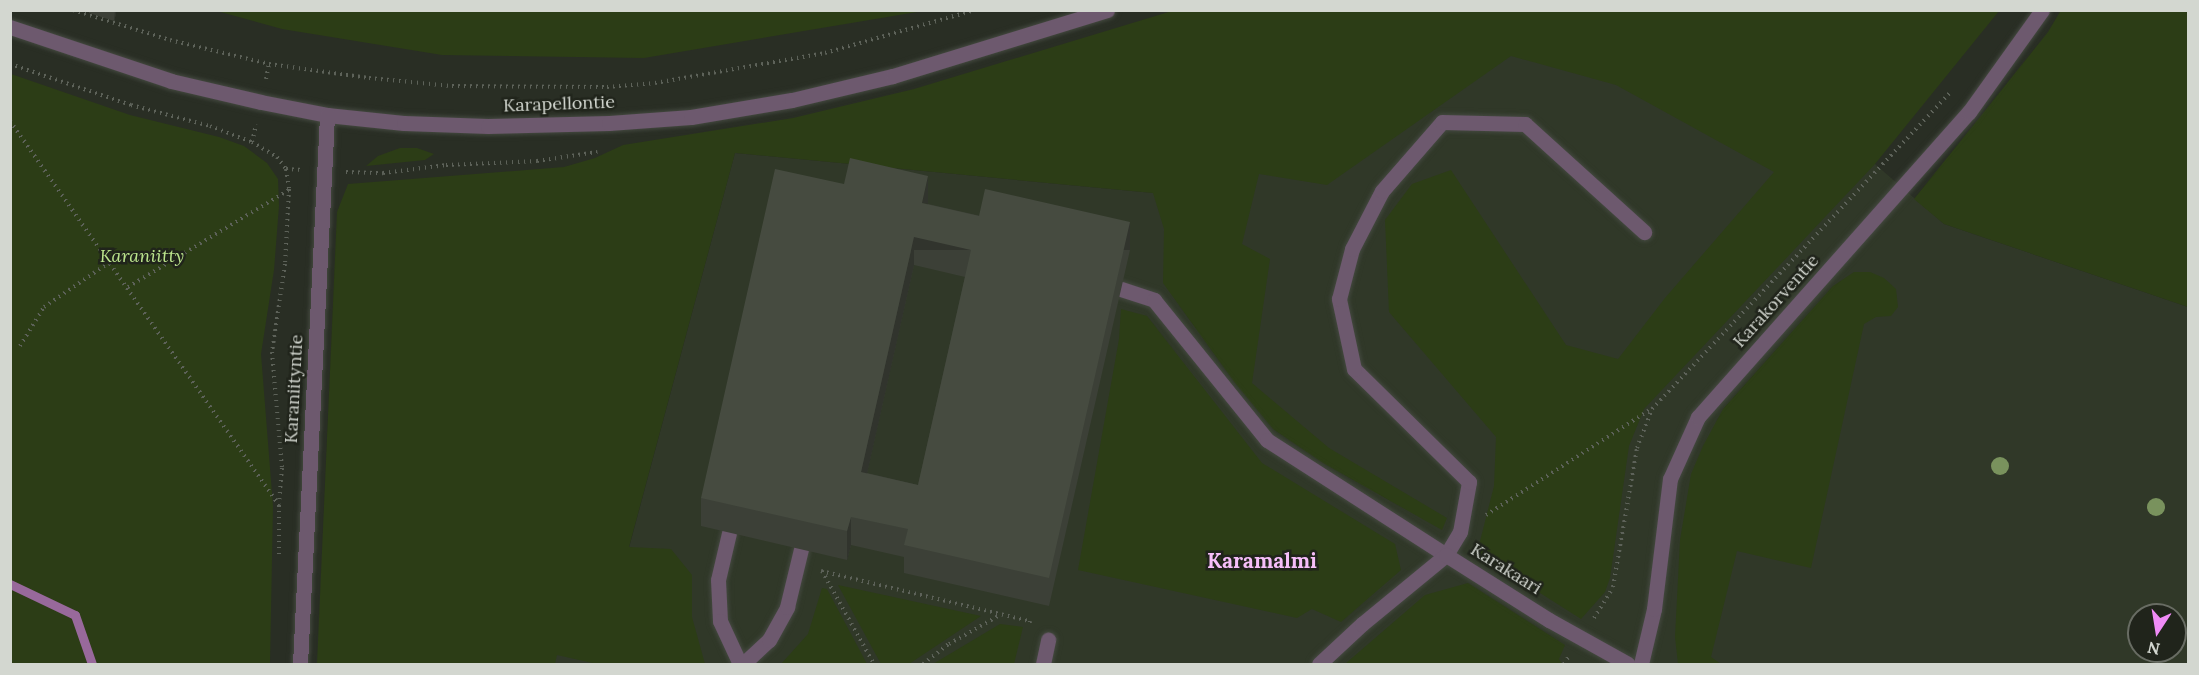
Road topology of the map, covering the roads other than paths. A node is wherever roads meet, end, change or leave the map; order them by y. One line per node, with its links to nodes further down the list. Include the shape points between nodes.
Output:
1 (1107, 10): 4 (street, Karapellontie, via 893,76 792,100 691,117 488,126)
2 (2042, 10): 16 (street, Karakorventie, via 1969,111 1698,417 1670,479 1654,609)
3 (10, 27): 4 (street, Karapellontie, via 171,81)
4 (327, 115): 11 (street, Karaniityntie)
5 (1644, 232): 9 (street, via 1525,124 1442,122 1382,191 1353,249 1339,299 1354,369 1469,482 1460,532)
6 (1121, 290): 9 (street, via 1154,300 1267,440)
7 (729, 533): 12 (street, via 718,580 720,621)
8 (801, 549): 12 (street, via 788,607 770,640)
9 (1446, 555): 14 (street, Karakaari); 15 (street, Karakaari)
10 (1048, 640): 13 (street)
11 (300, 664)
12 (742, 664)
13 (1043, 664)
14 (1319, 664)
15 (1628, 664)
16 (1641, 664)

